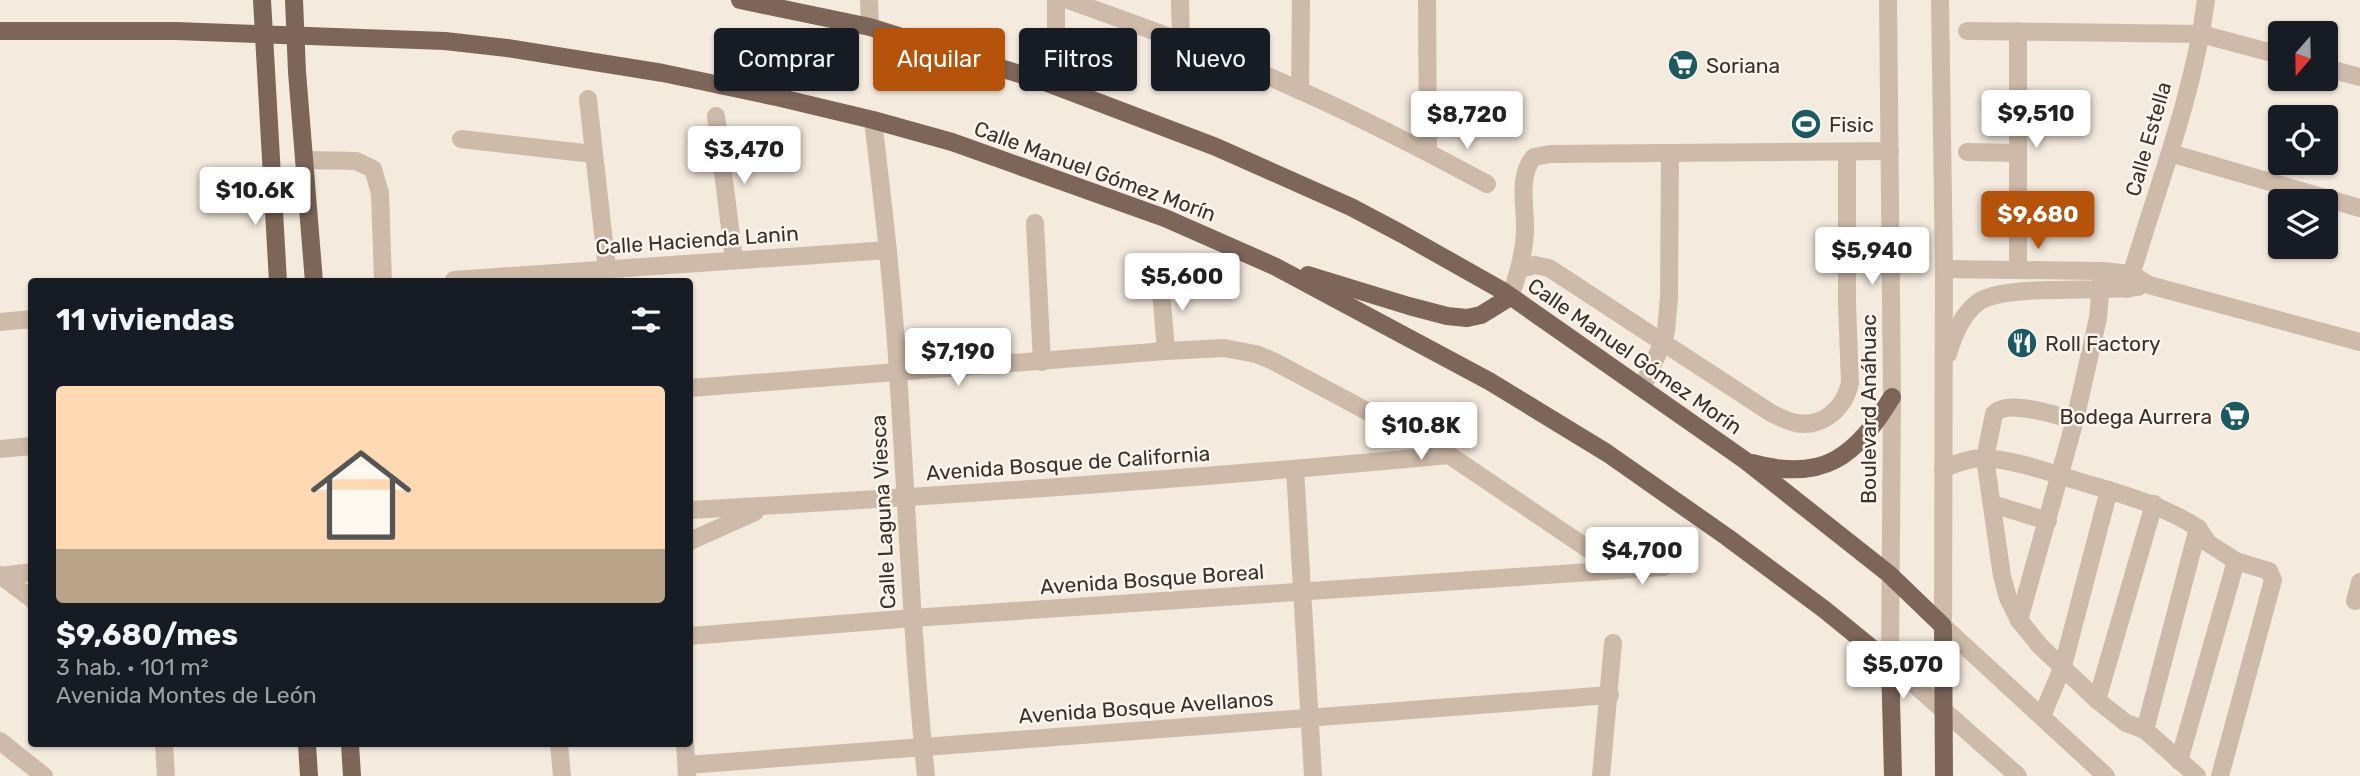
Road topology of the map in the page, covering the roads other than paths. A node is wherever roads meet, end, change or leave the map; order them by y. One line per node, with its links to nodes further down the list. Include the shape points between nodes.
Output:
1 (262, 0): 21 (main road)
2 (294, 0): 22 (main road)
3 (740, 0): 13 (main road, Calle Manuel Gómez Morín)
4 (869, 0): 13 (street)
5 (1056, 0): 14 (street)
6 (1068, 0): 16 (street)
7 (1180, 0): 15 (street)
8 (1301, 0): 27 (street)
9 (1427, 0): 33 (street)
10 (1888, 0): 32 (street, Boulevard Anáhuac)
11 (1940, 0): 49 (street)
12 (2206, 0): 20 (street, Calle Estella)
13 (870, 27): 58 (main road, Calle Manuel Gómez Morín, via 1045,82 1216,147 1361,213)
14 (1056, 28)
15 (1181, 28)
16 (1151, 30)
17 (0, 31): 21 (main road, Calle Manuel Gómez Morín)
18 (1967, 31): 19 (street)
19 (2018, 31): 20 (street); 36 (street)
20 (2202, 34): 23 (street); 37 (street, Calle Estella)
21 (263, 35): 22 (main road, Calle Manuel Gómez Morín); 51 (main road)
22 (296, 36): 30 (main road, Calle Manuel Gómez Morín, via 444,41 573,57); 40 (main road)
23 (2268, 52)
24 (2338, 71): 25 (street)
25 (2360, 77)
26 (1270, 78): 27 (street)
27 (1300, 91): 33 (street)
28 (588, 99): 38 (street)
29 (716, 116): 45 (street)
30 (873, 120): 44 (street, Calle Laguna Viesca); 46 (main road, Calle Manuel Gómez Morín, via 1092,191)
31 (461, 139): 38 (street)
32 (1889, 151): 34 (street); 69 (street, Boulevard Anáhuac)
33 (1428, 152): 41 (street)
34 (1847, 152): 39 (street); 61 (street, via 1850,383 1835,412 1815,422 1791,422)
35 (1967, 152): 36 (street)
36 (2017, 153): 50 (street)
37 (2170, 153): 42 (street); 57 (street, Calle Estella)
38 (593, 154): 47 (street)
39 (1670, 154): 48 (street, via 1534,157 1526,169); 61 (street, via 1669,297)
40 (304, 160): 52 (main road); 53 (street, via 356,161 373,169 380,193)
41 (1487, 184)
42 (2360, 208)
43 (1035, 223): 64 (street)
44 (888, 250): 45 (street, Calle Hacienda Lanin); 66 (street, Calle Laguna Viesca)
45 (734, 260): 47 (street, Calle Hacienda Lanin)
46 (1274, 266): 58 (main road, via 1447,316 1481,315); 103 (main road, Calle Manuel Gómez Morín, via 1489,381 1607,453 1727,537)
47 (607, 269): 54 (street, Calle Hacienda Lanin)
48 (1520, 269): 58 (street); 61 (street, via 1549,268)
49 (1944, 269): 50 (street); 65 (street)
50 (2018, 270): 56 (street)
51 (278, 278)
52 (314, 278)
53 (383, 278)
54 (518, 278)
55 (1160, 278): 63 (street)
56 (2102, 280): 57 (street); 65 (street, via 1986,297 1961,321); 70 (street)
57 (2129, 281): 62 (street)
58 (1510, 297): 68 (main road, Calle Manuel Gómez Morín)
59 (28, 319): 60 (street)
60 (0, 322)
61 (1664, 342): 68 (street)
62 (2360, 342)
63 (1166, 351): 64 (street); 73 (street, via 1224,348 1256,354)
64 (1042, 362): 66 (street)
65 (1943, 370): 77 (street)
66 (898, 373): 67 (street); 80 (street, Calle Laguna Viesca)
67 (693, 388)
68 (1642, 388): 75 (main road, Calle Manuel Gómez Morín)
69 (1892, 397): 75 (main road, via 1872,429 1833,460 1812,469 1789,470); 92 (street, Boulevard Anáhuac)
70 (2075, 420): 74 (street, via 2003,407 1994,414); 78 (street)
71 (28, 446): 72 (street)
72 (0, 449)
73 (1448, 455): 76 (street, Avenida Bosque de California); 90 (street)
74 (1985, 458): 77 (street, via 1963,460); 78 (street); 81 (street)
75 (1746, 461): 92 (main road, Calle Manuel Gómez Morín)
76 (1295, 469): 80 (street, Avenida Bosque de California); 95 (street)
77 (1943, 469): 100 (street)
78 (2061, 476): 79 (street); 85 (street)
79 (2109, 490): 82 (street); 104 (street)
80 (904, 498): 83 (street, Avenida Bosque de California); 98 (street, Calle Laguna Viesca)
81 (1992, 504): 85 (street); 99 (street, via 2002,576)
82 (2154, 504): 86 (street); 106 (street)
83 (772, 506): 84 (street, Avenida Bosque de California); 87 (street)
84 (693, 510)
85 (2048, 521): 99 (street)
86 (2198, 528): 88 (street, via 2208,543); 110 (street)
87 (693, 540)
88 (2236, 561): 118 (street); 133 (street, via 2269,571 2273,580)
89 (1664, 567): 90 (street, Avenida Bosque Boreal)
90 (1618, 569): 95 (street, Avenida Bosque Boreal)
91 (28, 572): 93 (street)
92 (1889, 574): 100 (main road, Calle Manuel Gómez Morín); 103 (street, Boulevard Anáhuac)
93 (0, 575): 96 (street)
94 (2360, 582): 97 (street)
95 (1303, 592): 98 (street, Avenida Bosque Boreal); 109 (street)
96 (28, 596)
97 (2355, 601)
98 (912, 618): 101 (street, Avenida Bosque Boreal); 117 (street, Calle Laguna Viesca)
99 (2019, 620): 104 (street)
100 (1943, 625): 107 (main road); 108 (street, Calle Manuel Gómez Morín)
101 (693, 636)
102 (1613, 643): 105 (street)
103 (1890, 663): 107 (street, Calle Manuel Gómez Morín); 128 (main road, Boulevard Anáhuac)
104 (2063, 666): 106 (street); 108 (street)
105 (1610, 695): 109 (street, Avenida Bosque Avellanos); 127 (street)
106 (2097, 699): 110 (street, via 2126,723)
107 (1942, 710): 129 (main road); 130 (street, Calle Manuel Gómez Morín)
108 (2042, 716): 131 (street, Calle Manuel Gómez Morín)
109 (1310, 717): 117 (street, Avenida Bosque Avellanos); 126 (street)
110 (2145, 730): 118 (street)
111 (0, 741): 120 (street)
112 (164, 747): 121 (street)
113 (307, 747): 122 (main road)
114 (350, 747): 123 (main road)
115 (559, 747): 124 (street)
116 (685, 747): 119 (street)
117 (923, 747): 119 (street, Avenida Bosque Avellanos); 125 (street, Calle Laguna Viesca)
118 (2179, 761): 132 (street)
119 (687, 770)
120 (44, 776)
121 (166, 776)
122 (309, 776)
123 (352, 776)
124 (562, 776)
125 (926, 776)
126 (1313, 776)
127 (1601, 776)
128 (1893, 776)
129 (1944, 776)
130 (2018, 776)
131 (2106, 776)
132 (2197, 776)
133 (2220, 776)

